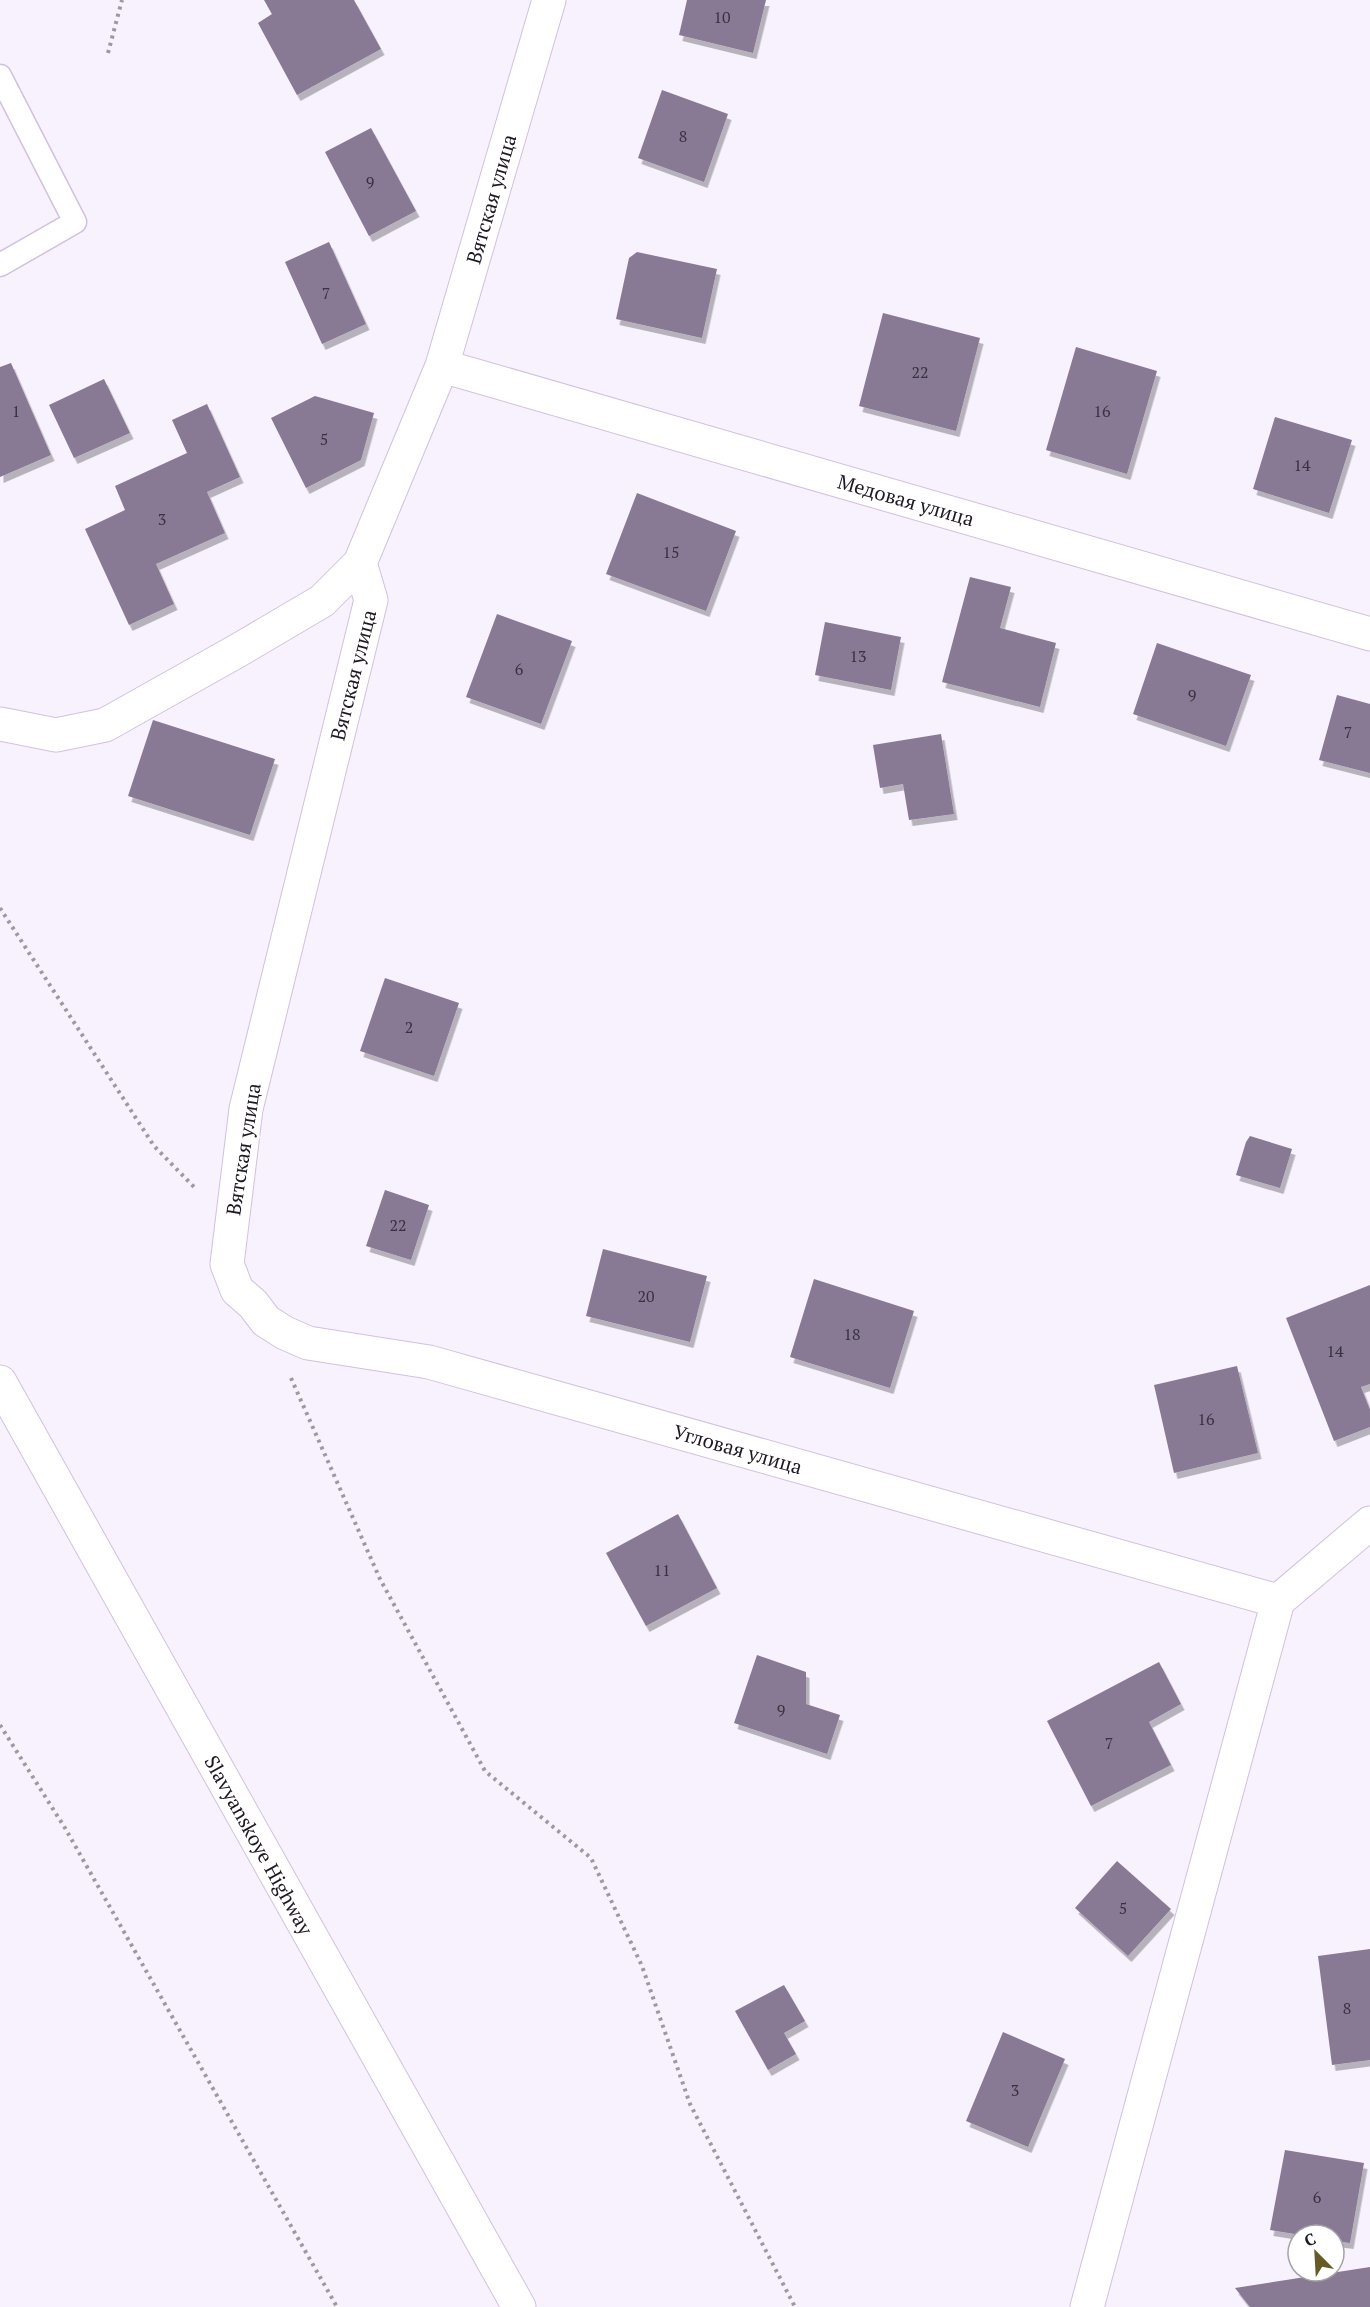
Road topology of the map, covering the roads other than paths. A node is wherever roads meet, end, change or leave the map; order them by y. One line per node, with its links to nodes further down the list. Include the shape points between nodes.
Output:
1 (549, 0): 4 (street, Вятская улица)
2 (0, 76): 3 (lane, via 75,222)
3 (0, 265)
4 (442, 366): 5 (street, Вятская улица); 6 (street, Медовая улица)
5 (360, 563): 7 (street, via 322,601 105,725 56,735); 8 (street, Вятская улица, via 371,600 246,1109)
6 (1370, 634)
7 (0, 724)
8 (227, 1264): 11 (street, Угловая улица, via 237,1290 266,1320 308,1343 429,1362)
9 (0, 1382): 12 (street, Slavyanskoye Highway)
10 (1370, 1523): 11 (street)
11 (1278, 1602): 13 (street)
12 (519, 2307)
13 (1087, 2307)

